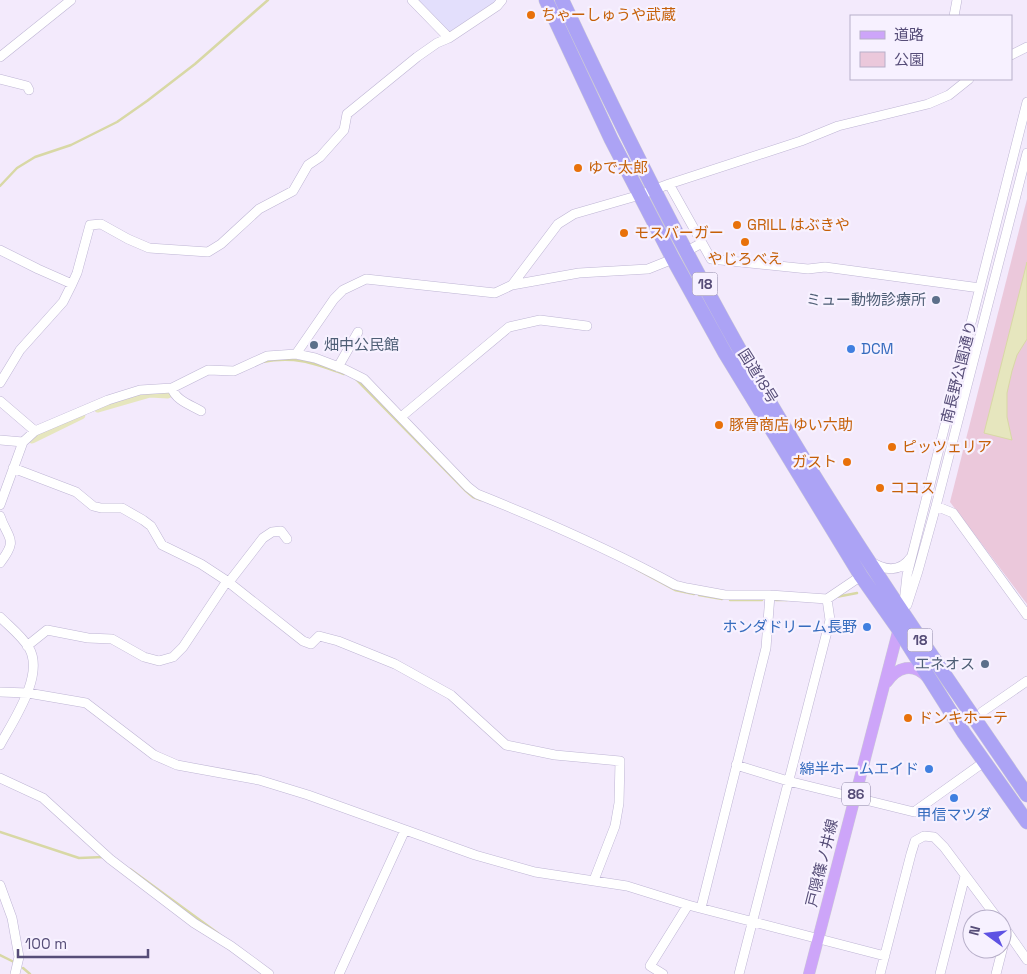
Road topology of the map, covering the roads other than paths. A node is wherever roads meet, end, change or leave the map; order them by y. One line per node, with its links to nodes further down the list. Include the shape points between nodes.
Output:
1 (71, 0): 11 (street)
2 (412, 0): 8 (street)
3 (502, 0): 8 (street)
4 (546, 0): 18 (highway, 国道18号 / 18, via 595,105)
5 (562, 0): 18 (highway, 国道18号 / 18)
6 (957, 0): 7 (street)
7 (954, 15)
8 (448, 38): 23 (street, via 417,57 347,114 344,130 320,157 308,165 293,191 258,210 221,244 208,252 149,248 101,224 90,225)
9 (1027, 47): 10 (street)
10 (1012, 54)
11 (0, 57)
12 (0, 79): 14 (street, via 26,86)
13 (968, 80): 17 (street, via 949,95 928,104 838,126)
14 (29, 90)
15 (1027, 102): 25 (street, 南長野公園通り)
16 (1027, 152): 40 (street, 南長野公園通り)
17 (669, 184): 18 (street); 19 (street)
18 (647, 192): 21 (highway, 国道18号 / 18); 22 (highway, 国道18号 / 18); 24 (street, via 574,214 558,224)
19 (702, 243): 21 (street); 25 (street, via 711,259 808,269 825,267)
20 (0, 250): 23 (street)
21 (687, 251): 44 (highway, 国道18号 / 18, via 766,396)
22 (673, 259): 24 (street, via 648,269 579,273); 46 (highway, 国道18号 / 18, via 725,354)
23 (72, 284): 30 (street, via 63,302 20,350)
24 (512, 285): 28 (street, via 495,293 366,279 343,290 334,299)
25 (980, 288): 43 (street, 南長野公園通り)
26 (587, 326): 34 (street, via 540,320 509,327)
27 (358, 332): 29 (street)
28 (296, 354): 29 (street); 31 (street, via 267,356 234,371 208,370)
29 (338, 367): 34 (street, via 364,379)
30 (0, 383)
31 (172, 388): 33 (street, via 178,397); 35 (street, via 140,390 108,400)
32 (0, 400): 35 (street)
33 (201, 411)
34 (401, 417): 48 (street, via 477,494 550,522 675,585 725,595)
35 (36, 431): 37 (street)
36 (0, 440): 37 (street)
37 (23, 442): 38 (street)
38 (13, 468): 39 (street); 47 (street, via 76,492 93,506 122,508 151,526 162,545)
39 (0, 506)
40 (936, 506): 50 (street, 南長野公園通り); 51 (street, via 952,513)
41 (0, 516): 45 (street, via 11,544)
42 (287, 539): 47 (street, via 281,531 263,538)
43 (912, 555): 44 (street, via 906,564 893,570); 50 (street, 南長野公園通り)
44 (866, 558): 50 (highway, 国道18号 / 18)
45 (0, 563)
46 (861, 576): 49 (street); 53 (highway, 国道18号 / 18)
47 (228, 581): 54 (street, via 173,657 159,661 144,657 112,639 47,630); 71 (street, via 303,641 310,644 319,636 338,641 395,664 450,694 506,745 556,755 620,761 615,826)
48 (770, 595): 49 (street); 63 (street, via 766,648)
49 (827, 599): 65 (street, via 830,620)
50 (903, 615): 53 (main road, 戸隠篠ノ井線 / 86); 66 (highway, 国道18号 / 18)
51 (1027, 615)
52 (0, 617): 54 (street)
53 (899, 630): 55 (highway, 国道18号 / 18); 57 (main road, 戸隠篠ノ井線 / 86)
54 (27, 646): 59 (street, via 34,667)
55 (930, 680): 57 (main road, via 920,671 905,667 895,672); 62 (highway, 国道18号 / 18)
56 (1027, 681): 60 (street)
57 (884, 687): 67 (main road, 戸隠篠ノ井線 / 86)
58 (0, 692): 59 (street)
59 (28, 693): 61 (street); 69 (street, via 86,703 154,755 177,765 259,780)
60 (982, 712)
61 (0, 745)
62 (984, 762): 67 (street, via 914,812); 68 (highway, 国道18号 / 18)
63 (736, 765): 65 (street); 74 (street)
64 (0, 778): 83 (street, via 43,798 110,859 194,923)
65 (788, 781): 67 (street); 76 (street)
66 (1027, 795)
67 (855, 797): 77 (main road, 戸隠篠ノ井線 / 86)
68 (1027, 822)
69 (405, 830): 71 (street, via 535,872); 84 (street)
70 (965, 876): 75 (street); 79 (street, via 934,837 924,836 916,841); 89 (street)
71 (594, 880): 73 (street, via 627,886)
72 (0, 885): 82 (street, via 12,918 19,957)
73 (688, 905): 74 (street); 85 (street, via 650,966)
74 (701, 908): 76 (street)
75 (990, 909)
76 (752, 922): 77 (street); 86 (street)
77 (818, 939): 79 (street); 87 (main road, 戸隠篠ノ井線 / 86)
78 (1012, 939): 81 (street)
79 (885, 956): 88 (street)
80 (999, 959): 90 (street)
81 (1027, 960)
82 (15, 974)
83 (269, 974)
84 (339, 974)
85 (662, 974)
86 (739, 974)
87 (809, 974)
88 (880, 974)
89 (940, 974)
90 (996, 974)

